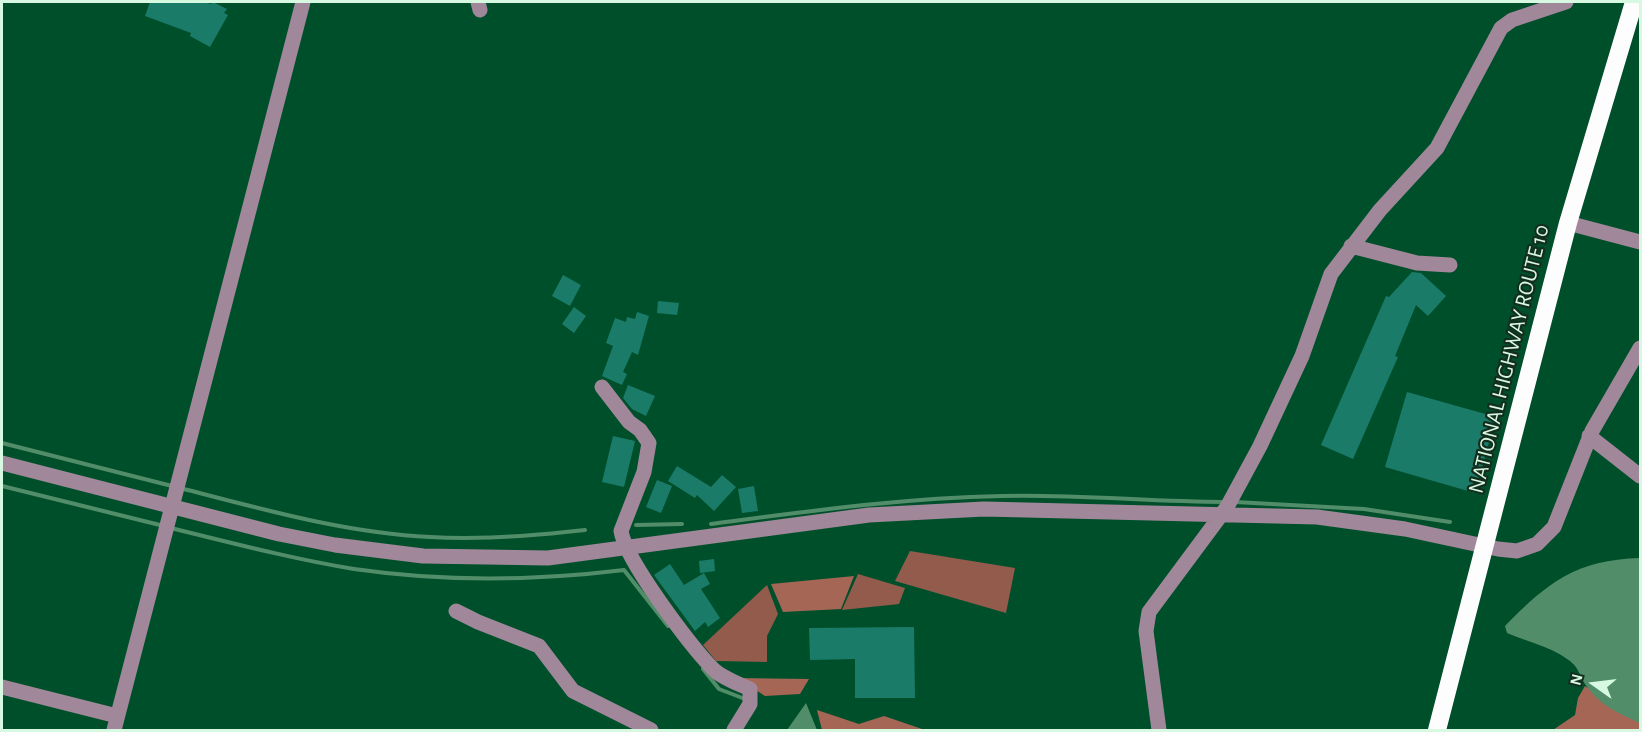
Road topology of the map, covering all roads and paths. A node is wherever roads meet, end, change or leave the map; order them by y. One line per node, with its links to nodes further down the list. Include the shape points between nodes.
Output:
1 (303, 2): 13 (street)
2 (1566, 2): 6 (street, via 1501,28 1437,148)
3 (1634, 2): 4 (highway, NATIONAL HIGHWAY ROUTE 10)
4 (1568, 223): 5 (street); 15 (highway, NATIONAL HIGHWAY ROUTE 10)
5 (1641, 242)
6 (1351, 246): 7 (street, via 1416,263); 14 (street, via 1324,289 1302,356 1275,418)
7 (1450, 265)
8 (1641, 348): 10 (street)
9 (603, 387): 16 (street, via 649,443 644,472 621,531)
10 (1589, 436): 12 (street); 15 (street, via 1549,534 1524,549)
11 (2, 463): 13 (street)
12 (1641, 476)
13 (177, 494): 16 (street, via 279,534 403,554 548,558); 19 (street)
14 (1226, 507): 15 (street, via 1352,521); 16 (street, via 955,510 869,515); 22 (street, via 1149,612 1146,631)
15 (1486, 547): 23 (highway, NATIONAL HIGHWAY ROUTE 10)
16 (627, 549): 21 (street, via 634,564 715,671 750,689 750,704)
17 (456, 611): 20 (street, via 539,646 573,691)
18 (2, 687): 19 (street)
19 (116, 723)
20 (651, 730)
21 (734, 730)
22 (1159, 730)
23 (1437, 730)

